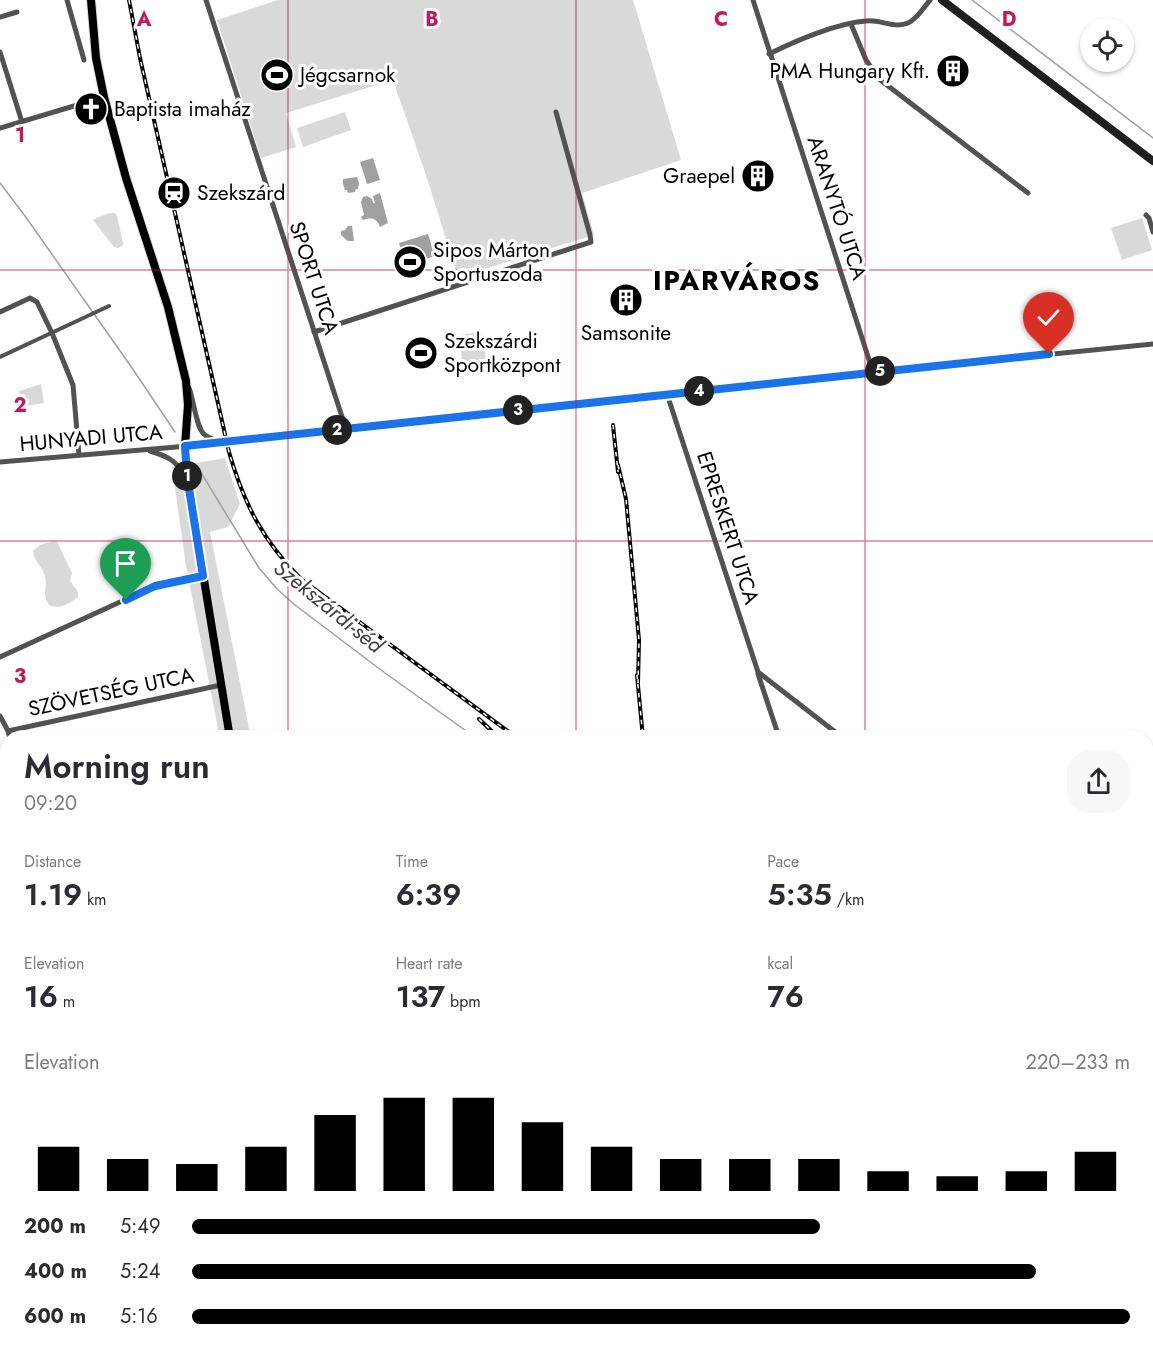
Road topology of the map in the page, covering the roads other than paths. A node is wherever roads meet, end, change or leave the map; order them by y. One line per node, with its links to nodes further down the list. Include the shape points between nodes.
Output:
1 (67, 0): 12 (street)
2 (91, 0): 13 (main road)
3 (206, 0): 23 (street, SPORT UTCA)
4 (753, 0): 11 (street, ARANYTÓ UTCA)
5 (930, 0): 9 (street, via 906,24)
6 (942, 0): 17 (main road)
7 (17, 12): 8 (street)
8 (0, 17)
9 (851, 24): 11 (street, via 793,42); 18 (street, via 879,79)
10 (0, 52): 15 (street)
11 (769, 54): 27 (street, ARANYTÓ UTCA)
12 (84, 60)
13 (104, 97): 15 (street); 28 (main road, via 168,307)
14 (556, 112): 23 (street, via 591,242)
15 (21, 122): 16 (street)
16 (0, 128)
17 (1153, 160)
18 (1028, 193)
19 (1146, 215): 20 (street)
20 (1153, 232)
21 (109, 306): 24 (street)
22 (0, 312): 24 (street, via 30,298 37,302)
23 (314, 332): 30 (street, SPORT UTCA)
24 (52, 333): 26 (street); 34 (street, via 73,385)
25 (1153, 344): 27 (street, HUNYADI UTCA)
26 (0, 357)
27 (873, 372): 29 (street, HUNYADI UTCA)
28 (186, 381): 31 (street, via 200,428); 32 (main road)
29 (667, 394): 30 (street, HUNYADI UTCA); 39 (street, EPRESKERT UTCA)
30 (346, 429): 31 (street, HUNYADI UTCA)
31 (220, 442): 32 (street, HUNYADI UTCA)
32 (185, 446): 33 (street, HUNYADI UTCA); 36 (main road)
33 (145, 450): 34 (street, HUNYADI UTCA); 36 (street, via 170,458)
34 (79, 455): 35 (street, HUNYADI UTCA)
35 (0, 462)
36 (187, 476): 37 (main road)
37 (203, 576): 38 (street, via 155,586); 40 (main road)
38 (0, 657)
39 (758, 672): 45 (street, EPRESKERT UTCA); 46 (street)
40 (221, 685): 43 (street, SZÖVETSÉG UTCA); 44 (main road)
41 (0, 716): 42 (street)
42 (7, 730)
43 (13, 730)
44 (229, 730)
45 (777, 730)
46 (833, 730)

